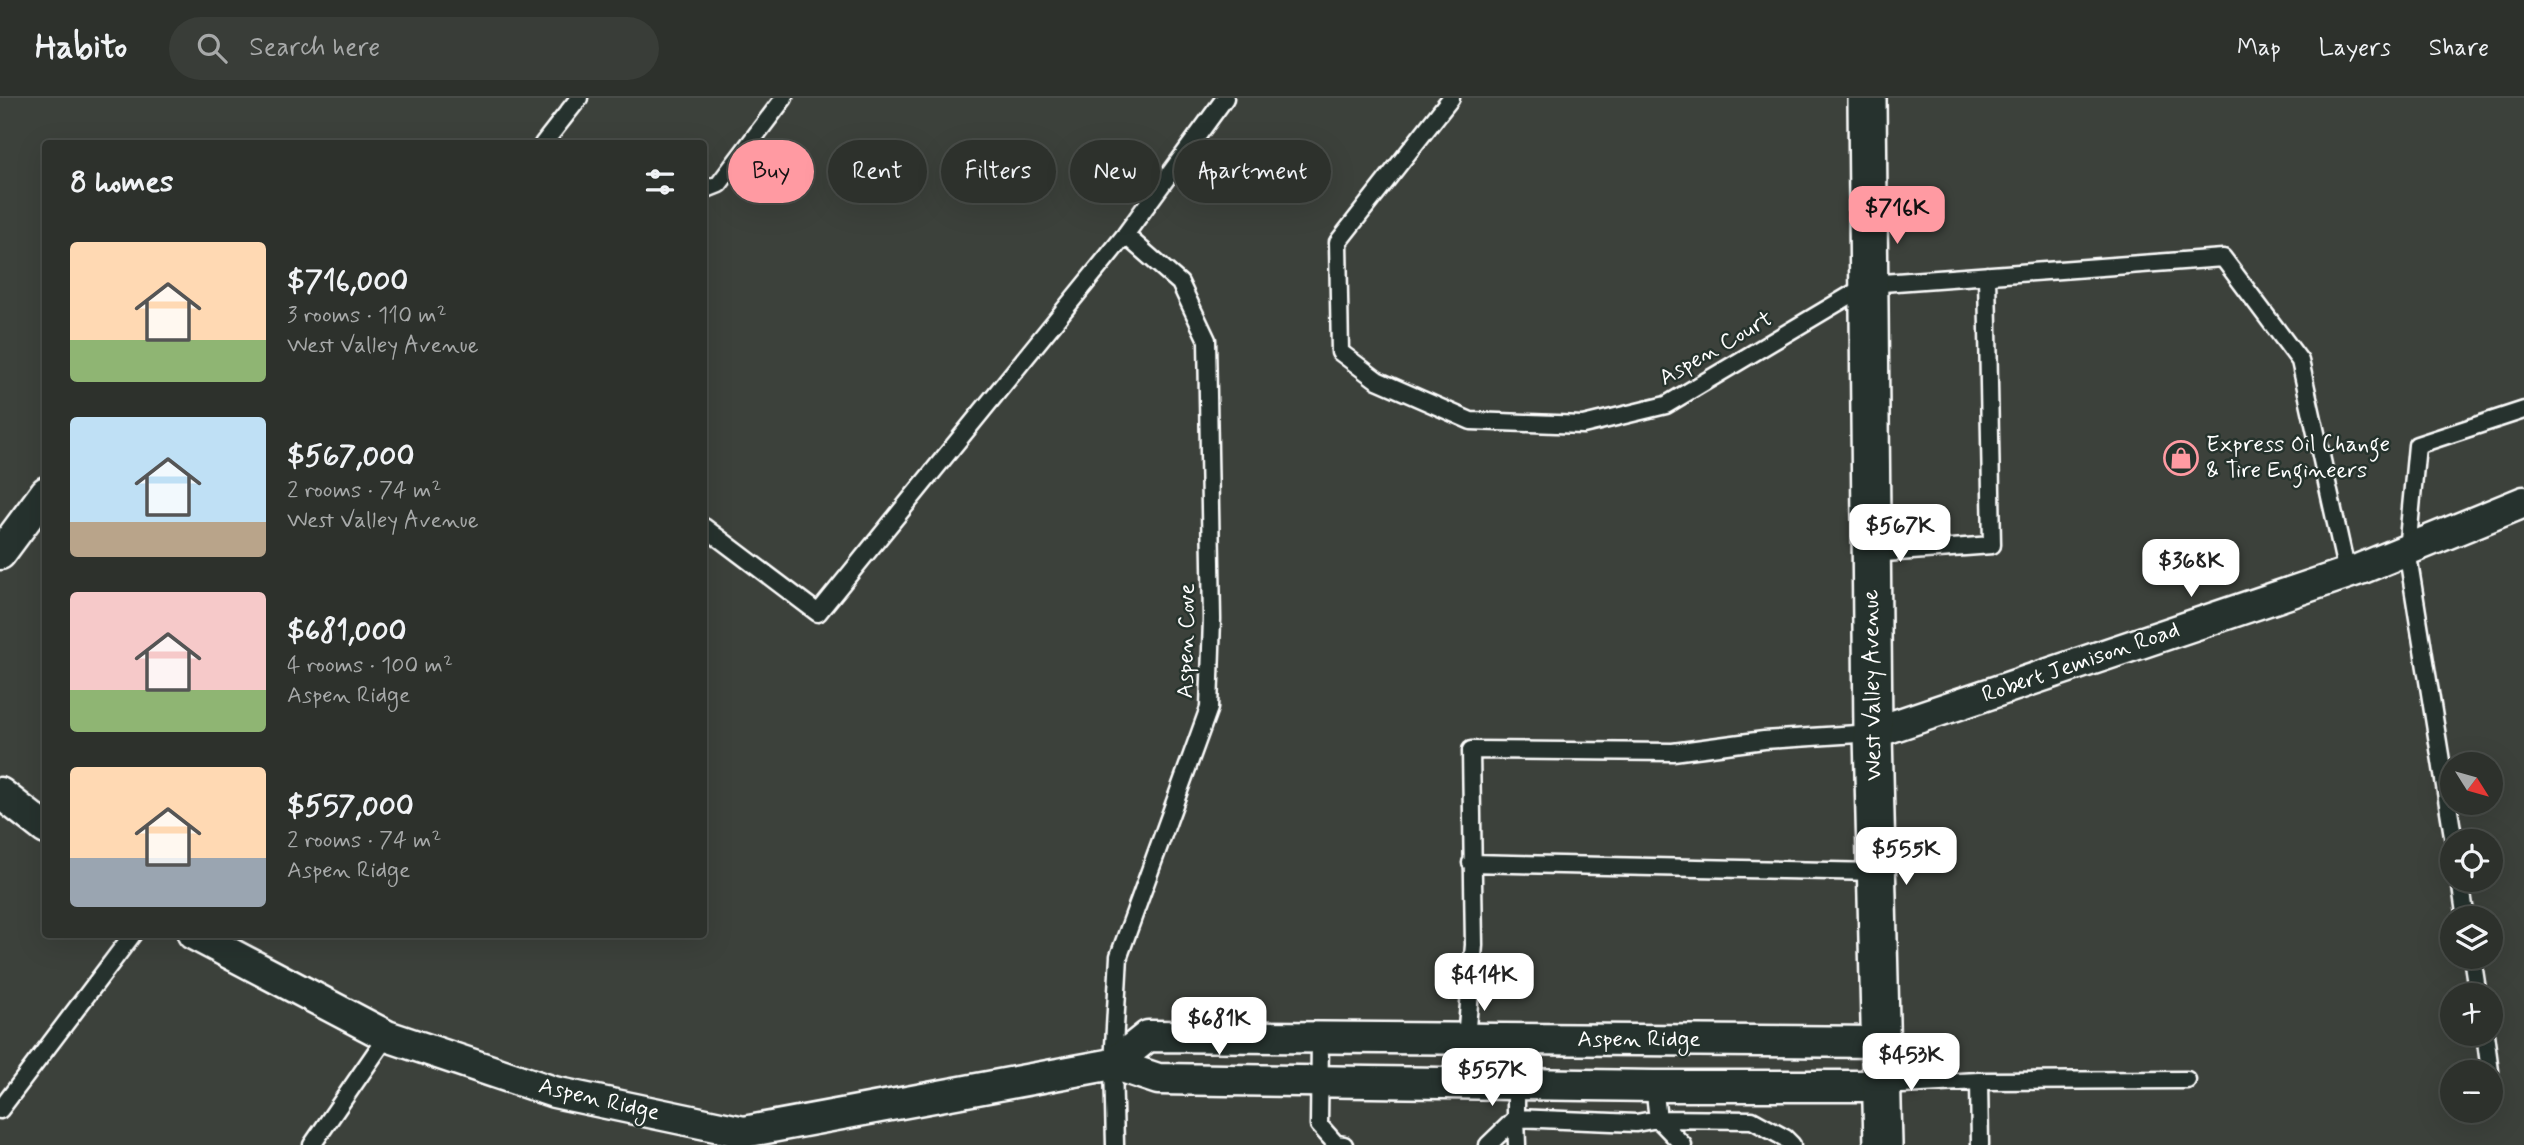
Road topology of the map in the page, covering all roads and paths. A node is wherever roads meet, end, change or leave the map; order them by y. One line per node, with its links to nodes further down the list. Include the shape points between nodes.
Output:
1 (579, 98): 6 (lane)
2 (784, 98): 7 (lane, via 719,184)
3 (1226, 98): 8 (lane)
4 (1451, 98): 10 (lane, Aspen Court, via 1338,242 1340,352 1377,380 1471,421 1583,425 1666,405)
5 (1867, 98): 10 (street, West Valley Avenue)
6 (546, 140)
7 (707, 189)
8 (1125, 235): 14 (lane, via 818,613); 33 (lane, Aspen Cove, via 1180,283 1207,340 1212,619 1209,708 1119,956)
9 (1987, 275): 10 (lane); 17 (lane, via 1992,545); 18 (lane, via 2223,258 2300,361)
10 (1869, 284): 17 (street, West Valley Avenue)
11 (2524, 411): 15 (lane, via 2417,445)
12 (42, 497): 16 (street)
13 (2524, 502): 15 (street, Robert Jemison Road)
14 (707, 529)
15 (2407, 550): 18 (street, Robert Jemison Road); 22 (lane)
16 (0, 554)
17 (1871, 555): 19 (street, West Valley Avenue)
18 (2347, 573): 19 (street, Robert Jemison Road)
19 (1873, 733): 23 (lane, via 1673,752 1471,750); 24 (street, West Valley Avenue)
20 (0, 793): 21 (street)
21 (42, 826)
22 (2452, 829)
23 (1471, 863): 24 (lane); 30 (lane, via 1474,945)
24 (1877, 872): 32 (street, West Valley Avenue)
25 (130, 938): 42 (lane)
26 (201, 938): 27 (street, Aspen Ridge)
27 (387, 1036): 33 (street, Aspen Ridge, via 554,1092 744,1132); 45 (lane)
28 (1245, 1037): 29 (street, Aspen Ridge); 33 (street, Aspen Ridge, via 1148,1036); 34 (street)
29 (1320, 1038): 30 (street, Aspen Ridge); 36 (lane)
30 (1466, 1039): 31 (street, Aspen Ridge); 38 (street)
31 (1516, 1039): 32 (street, Aspen Ridge); 39 (lane)
32 (1881, 1042): 41 (street, West Valley Avenue)
33 (1113, 1064): 34 (street, Aspen Ridge, via 1158,1080); 46 (lane, Aspen Cove)
34 (1243, 1080): 36 (street, Aspen Ridge)
35 (2187, 1080): 37 (lane)
36 (1318, 1081): 38 (street, Aspen Ridge); 47 (lane, via 1319,1125 1336,1144)
37 (1979, 1081): 41 (lane); 53 (lane)
38 (1466, 1082): 39 (street, Aspen Ridge)
39 (1516, 1083): 40 (street, Aspen Ridge); 43 (lane)
40 (1654, 1086): 41 (street, Aspen Ridge); 44 (lane)
41 (1882, 1086): 52 (street, West Valley Avenue)
42 (0, 1110)
43 (1516, 1118): 44 (lane, via 1636,1124); 48 (lane); 49 (lane)
44 (1658, 1119): 50 (lane); 51 (lane, via 1752,1120)
45 (312, 1145)
46 (1115, 1145)
47 (1344, 1145)
48 (1488, 1145)
49 (1517, 1145)
50 (1683, 1145)
51 (1792, 1145)
52 (1883, 1145)
53 (1980, 1145)

